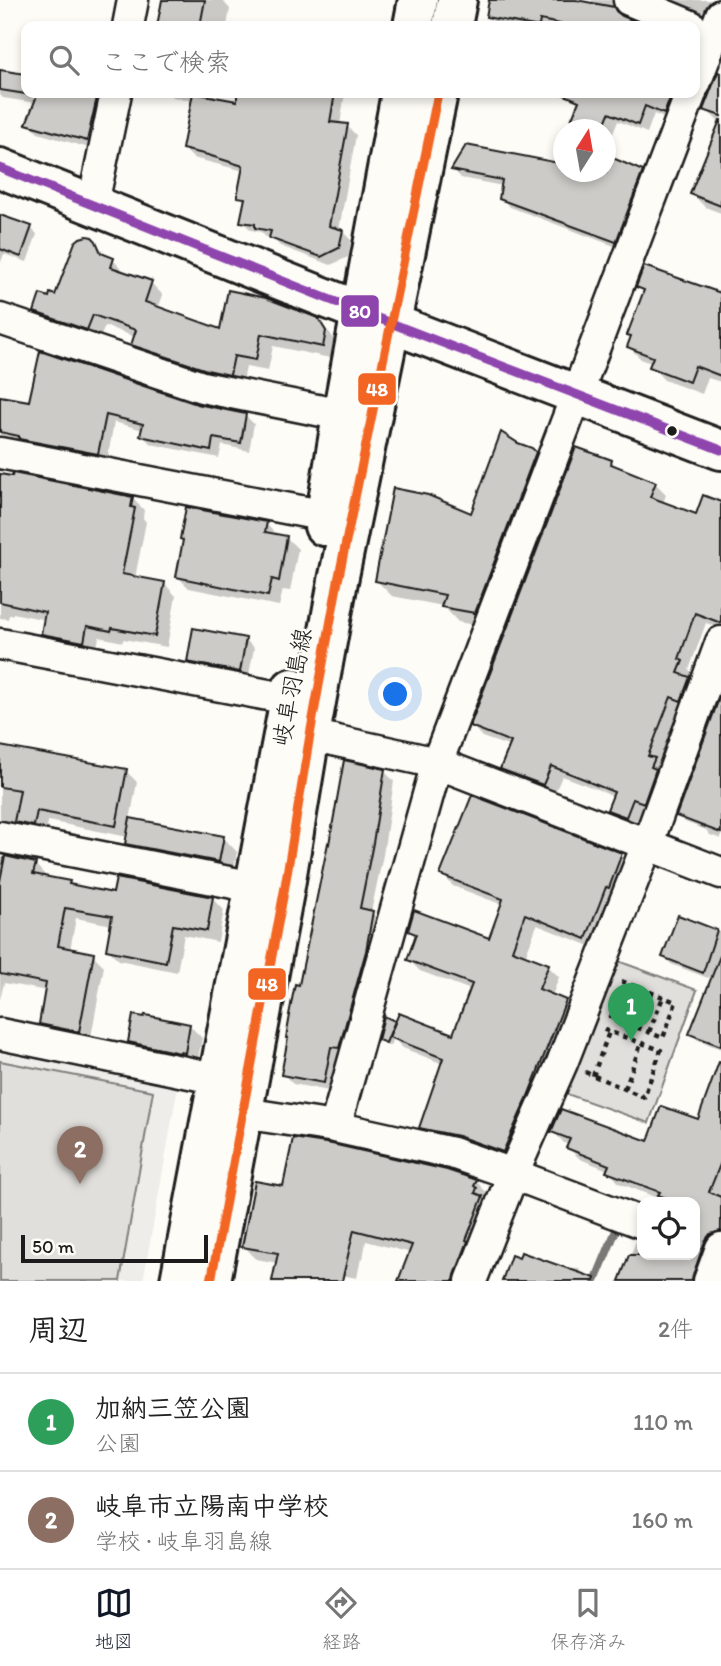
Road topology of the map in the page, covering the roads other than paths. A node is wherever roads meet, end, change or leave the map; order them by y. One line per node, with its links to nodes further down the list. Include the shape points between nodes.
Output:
1 (133, 0): 4 (street)
2 (457, 0): 5 (main road)
3 (629, 0): 6 (street)
4 (129, 21)
5 (453, 21)
6 (686, 21)
7 (708, 29): 8 (street)
8 (700, 63)
9 (115, 98): 14 (street)
10 (400, 98): 15 (main road, 岐阜羽島線)
11 (437, 98): 15 (main road, 岐阜羽島線)
12 (689, 98): 17 (street)
13 (0, 169): 14 (main road)
14 (93, 204): 15 (main road)
15 (376, 317): 17 (main road); 18 (main road, 岐阜羽島線); 25 (main road, 岐阜羽島線, via 338,581)
16 (0, 319): 18 (street, via 202,387)
17 (577, 395): 19 (main road); 26 (street)
18 (342, 415): 21 (main road, 岐阜羽島線)
19 (721, 450)
20 (0, 453): 21 (street)
21 (326, 516): 24 (main road, 岐阜羽島線)
22 (721, 642): 28 (street)
23 (0, 644): 24 (street)
24 (289, 699): 30 (main road, 岐阜羽島線)
25 (310, 735): 26 (street); 33 (main road, 岐阜羽島線)
26 (437, 763): 28 (street); 34 (street)
27 (0, 838): 30 (street)
28 (647, 845): 29 (street); 35 (street, via 562,1063)
29 (721, 873)
30 (254, 887): 32 (main road, 岐阜羽島線)
31 (0, 1034): 32 (street)
32 (219, 1079): 38 (main road, 岐阜羽島線)
33 (243, 1113): 34 (street); 39 (main road, 岐阜羽島線)
34 (335, 1127): 35 (street, via 452,1153)
35 (513, 1174): 36 (street); 40 (street)
36 (637, 1221)
37 (714, 1249): 41 (street)
38 (180, 1281)
39 (211, 1281)
40 (471, 1281)
41 (709, 1281)

